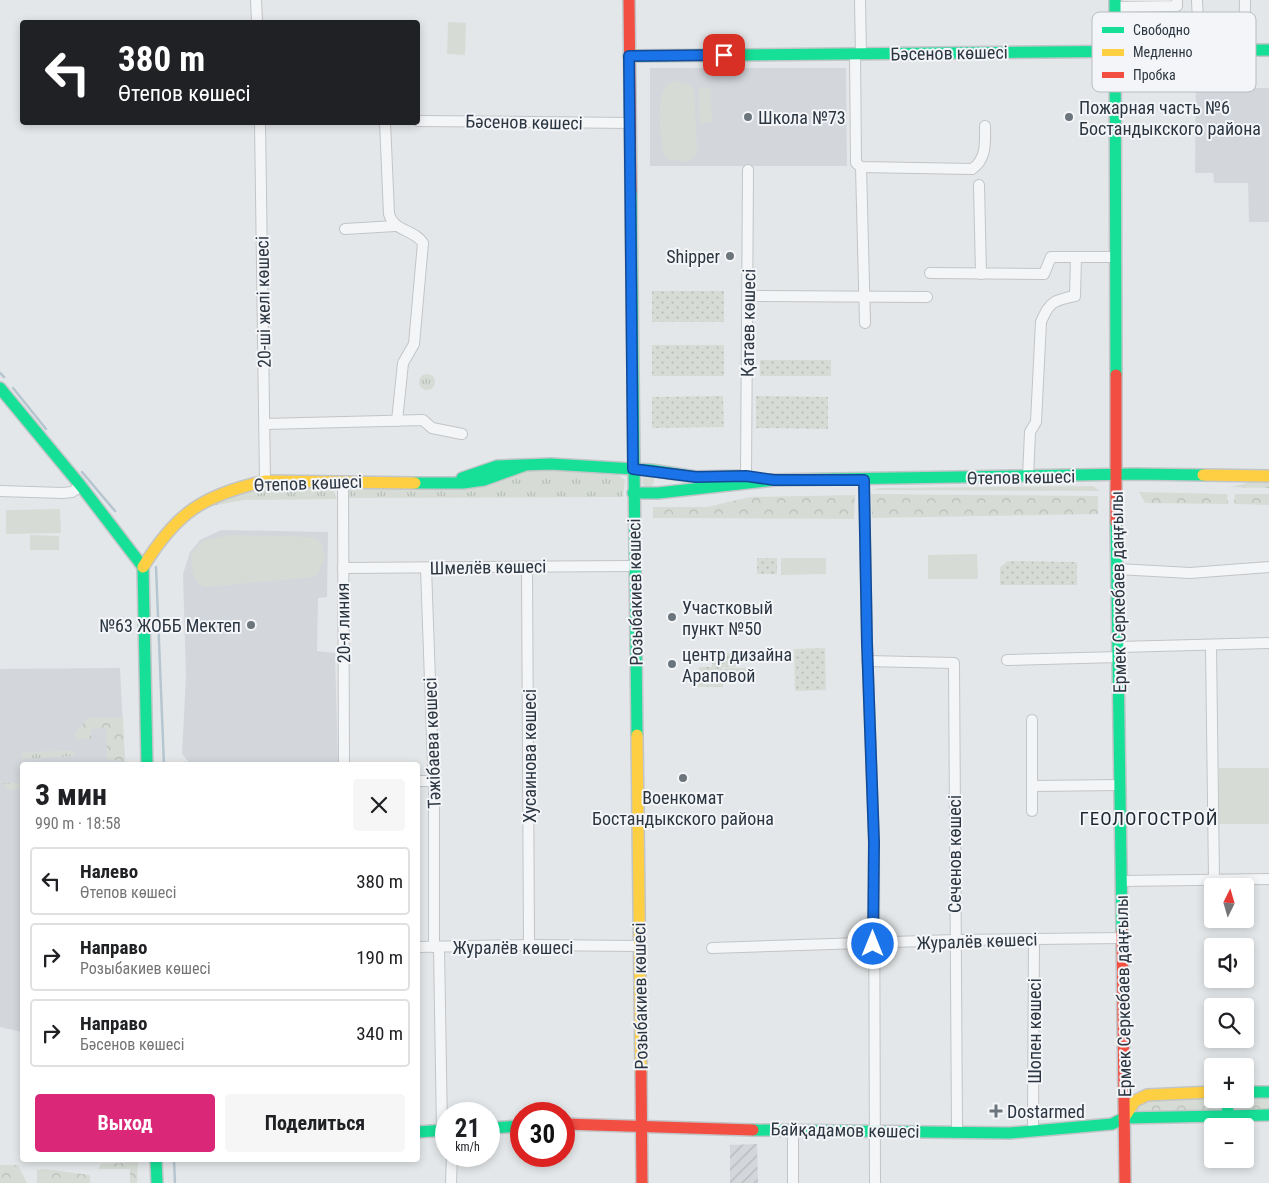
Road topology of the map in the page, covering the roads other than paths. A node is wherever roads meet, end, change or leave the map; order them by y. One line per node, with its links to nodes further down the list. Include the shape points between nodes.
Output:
1 (256, 0): 6 (street)
2 (628, 0): 11 (street, Розыбакиев көшесі)
3 (860, 0): 10 (street)
4 (1177, 0): 5 (street, via 1177,6)
5 (1115, 4)
6 (257, 20)
7 (1256, 50): 8 (street, Бәсенов көшесі)
8 (1269, 50)
9 (1092, 52): 10 (street, Бәсенов көшесі)
10 (858, 54): 11 (street, Бәсенов көшесі); 18 (street, via 856,163)
11 (629, 56): 14 (street, Розыбакиев көшесі)
12 (1115, 92): 24 (street, Ермек Серкебаев даңғылы)
13 (420, 121): 14 (street, Бәсенов көшесі)
14 (630, 123): 35 (street, Розыбакиев көшесі)
15 (260, 125): 33 (street, 20-ші желі көшесі)
16 (386, 125): 21 (street, via 389,214)
17 (985, 126): 18 (street, via 985,149 980,164 972,168)
18 (861, 167): 28 (street)
19 (748, 170): 27 (street, Қатаев көшесі)
20 (979, 185): 26 (street)
21 (395, 226): 22 (street); 32 (street, via 416,235 423,243 414,344 403,363)
22 (345, 229)
23 (1076, 257): 24 (street); 26 (street, via 1051,257 1044,274); 39 (street, via 1075,296 1059,299 1048,306 1041,322 1036,422 1030,432)
24 (1116, 257): 36 (street, Ермек Серкебаев даңғылы)
25 (930, 273): 26 (street)
26 (981, 274)
27 (748, 296): 28 (street); 37 (street, Қатаев көшесі)
28 (865, 296): 29 (street); 30 (street)
29 (928, 297)
30 (865, 323)
31 (0, 388): 44 (street)
32 (397, 421): 33 (street); 34 (street, via 423,420 432,428)
33 (265, 424): 42 (street, 20-ші желі көшесі)
34 (462, 434)
35 (633, 469): 37 (street, Өтепов көшесі, via 696,477); 43 (street, Өтепов көшесі, via 551,464 488,468 446,482); 46 (street, Розыбакиев көшесі)
36 (1116, 475): 38 (street, Өтепов көшесі); 39 (street, Өтепов көшесі); 53 (street, Ермек Серкебаев даңғылы)
37 (746, 476): 40 (street, Өтепов көшесі)
38 (1269, 476)
39 (1028, 477): 41 (street, Өтепов көшесі)
40 (774, 480): 41 (street, Өтепов көшесі); 46 (street, Өтепов көшесі)
41 (864, 480): 58 (street)
42 (265, 481): 43 (street, Өтепов көшесі); 48 (street, Өтепов көшесі, via 221,493 183,513 166,531)
43 (343, 482): 51 (street, 20-я линия)
44 (81, 486): 45 (street, via 63,493); 48 (street)
45 (0, 492)
46 (633, 493): 47 (street, Розыбакиев көшесі)
47 (634, 566): 49 (street, Шмелёв көшесі); 77 (street, Розыбакиев көшесі)
48 (143, 567): 60 (street)
49 (527, 567): 52 (street, Шмелёв көшесі); 76 (street, Хусаинова көшесі)
50 (1269, 567): 53 (street, via 1190,573)
51 (343, 568): 52 (street, Шмелёв көшесі); 61 (street, 20-я линия)
52 (426, 568): 63 (street, Тәжібаева көшесі)
53 (1117, 569): 56 (street, Ермек Серкебаев даңғылы)
54 (1269, 643): 55 (street)
55 (1211, 644): 56 (street); 67 (street)
56 (1119, 652): 57 (street); 64 (street, Ермек Серкебаев даңғылы)
57 (1007, 660)
58 (867, 662): 74 (street, Сеченов көшесі, via 954,663); 75 (street, via 874,842)
59 (1032, 720): 65 (street)
60 (146, 762)
61 (344, 762)
62 (420, 781): 63 (street)
63 (434, 781): 78 (street, Тәжібаева көшесі)
64 (1120, 785): 65 (street); 71 (street, Ермек Серкебаев даңғылы)
65 (1032, 786): 66 (street)
66 (1032, 811)
67 (1214, 878)
68 (1204, 879): 71 (street)
69 (1254, 879): 70 (street)
70 (1269, 879)
71 (1121, 881): 72 (street, Ермек Серкебаев даңғылы)
72 (1122, 938): 73 (street, Журалёв көшесі); 88 (street, Ермек Серкебаев даңғылы)
73 (1034, 939): 74 (street, Журалёв көшесі); 90 (street, Шопен көшесі)
74 (954, 940): 75 (street, Журалёв көшесі); 95 (street, Сеченов көшесі)
75 (873, 944): 80 (street, Журалёв көшесі); 94 (street)
76 (529, 945): 77 (street, Журалёв көшесі); 78 (street, Журалёв көшесі)
77 (639, 946): 91 (street, Розыбакиев көшесі)
78 (437, 947): 79 (street, Журалёв көшесі); 84 (street, Тәжібаева көшесі)
79 (420, 948)
80 (712, 948)
81 (1204, 1092): 88 (street, via 1147,1095 1135,1101)
82 (1254, 1092): 83 (street)
83 (1269, 1092)
84 (443, 1102)
85 (1228, 1108): 86 (street)
86 (1228, 1115): 87 (street, Байқадамов көшесі); 88 (street, Байқадамов көшесі)
87 (1269, 1115)
88 (1124, 1118): 95 (street, Байқадамов көшесі, via 1112,1124 1034,1132); 104 (street, Ермек Серкебаев даңғылы)
89 (575, 1124): 91 (street, Байқадамов көшесі)
90 (1034, 1124)
91 (641, 1126): 92 (street, Байқадамов көшесі); 101 (street, Розыбакиев көшесі)
92 (793, 1130): 94 (street, Байқадамов көшесі); 102 (street)
93 (435, 1131): 96 (street)
94 (874, 1131): 95 (street, Байқадамов көшесі); 103 (street)
95 (957, 1131)
96 (420, 1132)
97 (156, 1162): 99 (street)
98 (452, 1167): 100 (street)
99 (157, 1183)
100 (451, 1183)
101 (642, 1183)
102 (793, 1183)
103 (875, 1183)
104 (1125, 1183)

